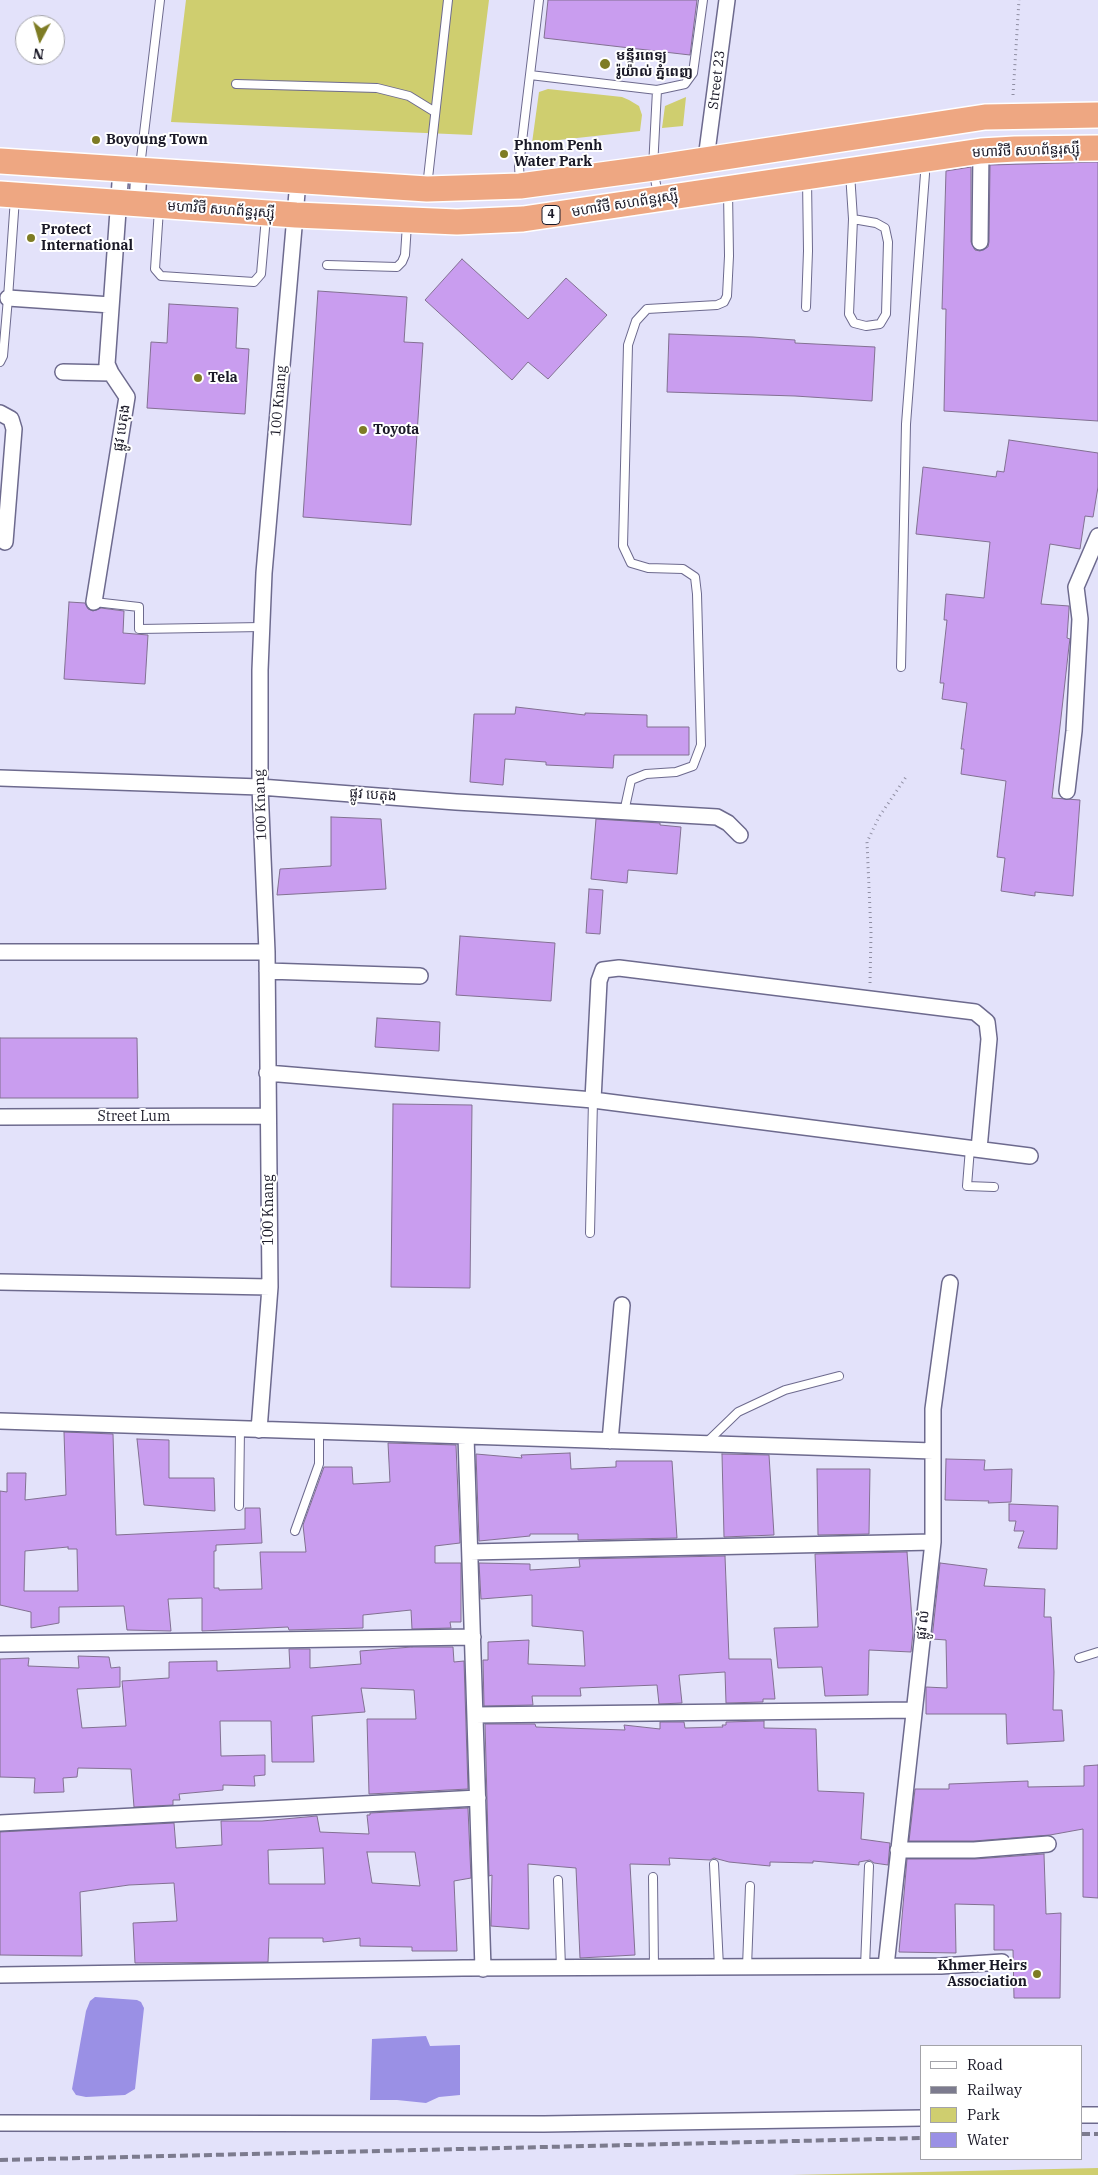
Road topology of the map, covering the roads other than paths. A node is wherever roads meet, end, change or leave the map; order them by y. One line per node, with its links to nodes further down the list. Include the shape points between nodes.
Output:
1 (160, 0): 17 (lane)
2 (448, 0): 9 (lane)
3 (539, 0): 6 (lane)
4 (703, 0): 8 (lane, via 693,73 685,84)
5 (727, 0): 13 (street, Street 23)
6 (530, 75): 8 (lane); 21 (lane, via 519,166)
7 (236, 84): 9 (lane, via 377,88 409,96)
8 (657, 90): 16 (lane)
9 (435, 112): 22 (lane)
10 (1098, 115): 13 (highway, via 985,117)
11 (1098, 148): 12 (highway, មហាវិថី សហព័ន្ធរុស្ស៊ី / 4)
12 (981, 151): 14 (highway, មហាវិថី សហព័ន្ធរុស្ស៊ី / 4); 31 (street)
13 (706, 159): 16 (highway)
14 (924, 160): 18 (highway, មហាវិថី សហព័ន្ធរុស្ស៊ី / 4); 44 (lane, via 906,424)
15 (0, 162): 17 (highway)
16 (653, 168): 21 (highway); 25 (lane)
17 (130, 170): 20 (highway); 26 (street, ផ្លូវ បេតុង)
18 (850, 170): 19 (highway, មហាវិថី សហព័ន្ធរុស្ស៊ី / 4); 29 (lane)
19 (806, 177): 23 (highway, មហាវិថី សហព័ន្ធរុស្ស៊ី / 4); 35 (lane)
20 (298, 181): 22 (highway); 28 (street, 100 Knang)
21 (520, 186): 22 (highway)
22 (427, 188)
23 (728, 189): 25 (highway, មហាវិថី សហព័ន្ធរុស្ស៊ី / 4); 48 (lane, via 729,256 724,302 717,306 647,309 636,321 628,345 623,546 631,564 683,569 694,577 701,745 693,766 676,772 646,774 631,780)
24 (8, 195): 26 (highway, មហាវិថី សហព័ន្ធរុស្ស៊ី / 4); 33 (lane)
25 (659, 199): 30 (highway, មហាវិថី សហព័ន្ធរុស្ស៊ី / 4, via 523,219)
26 (138, 204): 27 (highway, មហាវិថី សហព័ន្ធរុស្ស៊ី / 4); 27 (lane, via 155,269 161,276 170,277 254,282 261,274); 34 (street, ផ្លូវ បេតុង)
27 (266, 213): 28 (highway, មហាវិថី សហព័ន្ធរុស្ស៊ី / 4)
28 (296, 215): 30 (highway, មហាវិថី សហព័ន្ធរុស្ស៊ី / 4); 43 (street, 100 Knang)
29 (853, 219): 29 (lane, via 849,314 854,323 866,326 880,324 886,314 888,242 885,228)
30 (408, 220): 32 (lane, via 405,254 397,268)
31 (980, 242)
32 (327, 264)
33 (8, 298): 34 (street); 36 (lane)
34 (112, 305): 38 (street, ផ្លូវ បេតុង, via 108,364)
35 (806, 307)
36 (0, 362)
37 (63, 372): 38 (street)
38 (111, 373): 42 (street, ផ្លូវ បេតុង, via 127,397)
39 (0, 413): 41 (street, via 10,419 14,429)
40 (1098, 536): 47 (street, via 1076,587 1080,619)
41 (5, 542)
42 (94, 602): 43 (lane, via 138,607 139,629)
43 (262, 627): 46 (street, 100 Knang)
44 (901, 667)
45 (0, 778): 46 (street, ផ្លូវ បេតុង)
46 (260, 787): 48 (street, ផ្លូវ បេតុង); 51 (street, 100 Knang)
47 (1067, 791)
48 (624, 812): 49 (street, ផ្លូវ បេតុង, via 717,818 728,823)
49 (740, 835)
50 (0, 952): 51 (street)
51 (267, 952): 52 (street, 100 Knang)
52 (267, 971): 53 (street); 54 (street, 100 Knang)
53 (420, 976)
54 (267, 1073): 55 (street); 56 (street, 100 Knang)
55 (592, 1100): 58 (street); 58 (street, via 599,981 603,970 619,968 975,1012 986,1022 989,1039); 61 (lane)
56 (268, 1116): 57 (street, Street Lum); 64 (street, 100 Knang)
57 (0, 1117)
58 (974, 1148): 59 (street); 60 (lane, via 967,1186)
59 (1030, 1156)
60 (994, 1187)
61 (590, 1233)
62 (0, 1282): 64 (street)
63 (950, 1283): 74 (street, ផ្លូវ លំ, via 933,1409)
64 (270, 1287): 69 (street, 100 Knang)
65 (622, 1305): 72 (street)
66 (838, 1376): 73 (lane, via 785,1390 738,1412)
67 (0, 1421): 68 (street)
68 (240, 1429): 69 (street); 75 (lane)
69 (259, 1430): 70 (street)
70 (319, 1432): 71 (street); 76 (lane, via 318,1464)
71 (466, 1436): 72 (street); 78 (street)
72 (610, 1440): 73 (street)
73 (706, 1444): 74 (street)
74 (933, 1451): 77 (street, ផ្លូវ លំ)
75 (239, 1506)
76 (295, 1531)
77 (933, 1542): 78 (street); 83 (street, ផ្លូវ លំ)
78 (470, 1552): 79 (street)
79 (473, 1637): 80 (street); 84 (street)
80 (0, 1644)
81 (1098, 1652): 82 (lane)
82 (1079, 1658)
83 (913, 1710): 84 (street); 88 (street, ផ្លូវ លំ)
84 (475, 1715): 85 (street)
85 (478, 1798): 86 (street); 101 (street)
86 (0, 1822)
87 (1048, 1844): 88 (street, via 974,1850)
88 (898, 1850): 95 (street, ផ្លូវ លំ)
89 (714, 1864): 100 (lane)
90 (868, 1866): 97 (lane)
91 (653, 1877): 99 (lane)
92 (558, 1880): 98 (lane)
93 (750, 1886): 96 (lane)
94 (1002, 1962): 95 (street)
95 (886, 1966): 97 (street)
96 (747, 1967): 97 (street); 100 (street)
97 (865, 1967)
98 (561, 1968): 99 (street); 101 (street)
99 (654, 1968): 100 (street)
100 (719, 1968)
101 (483, 1969): 102 (street)
102 (0, 1975)
103 (1083, 2115): 104 (street)
104 (1098, 2115)
105 (920, 2118): 106 (street, via 544,2124)
106 (0, 2123)

